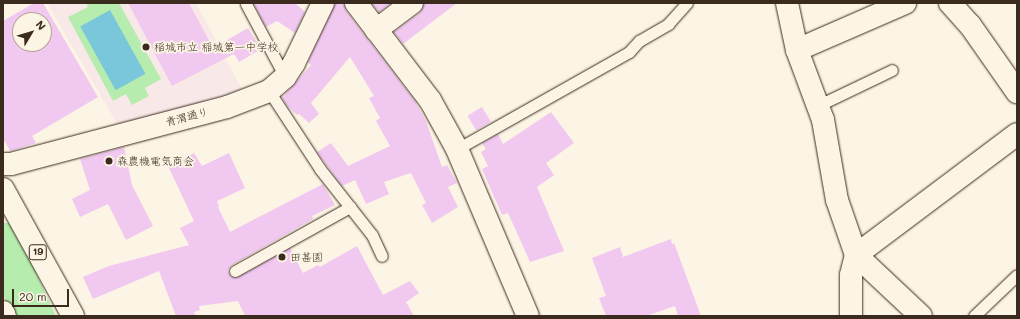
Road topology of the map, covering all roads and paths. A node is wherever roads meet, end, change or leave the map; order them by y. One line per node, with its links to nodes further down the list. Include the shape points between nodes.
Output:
1 (323, 3): 12 (street, via 294,63)
2 (356, 3): 9 (street)
3 (412, 3): 9 (street)
4 (687, 3): 16 (lane, via 668,24 639,41 629,52)
5 (787, 3): 10 (street)
6 (905, 3): 10 (street)
7 (950, 3): 13 (street, via 970,25)
8 (246, 4): 12 (lane)
9 (376, 30): 16 (street, via 430,100)
10 (796, 50): 14 (street)
11 (892, 70): 14 (lane)
12 (277, 84): 17 (street, 青渭通り, via 227,107); 19 (lane, via 320,170)
13 (1017, 92)
14 (817, 106): 21 (street, via 823,120 837,200)
15 (1017, 134): 21 (street)
16 (457, 149): 28 (street)
17 (3, 164)
18 (3, 188): 20 (street, 19)
19 (350, 207): 22 (lane, via 372,235); 23 (lane)
20 (12, 218): 27 (street, 19)
21 (856, 255): 29 (street, via 851,275); 30 (street)
22 (382, 256)
23 (235, 272)
24 (1017, 275): 31 (lane)
25 (3, 312): 26 (street)
26 (5, 316)
27 (73, 316)
28 (528, 316)
29 (851, 316)
30 (921, 316)
31 (974, 316)

